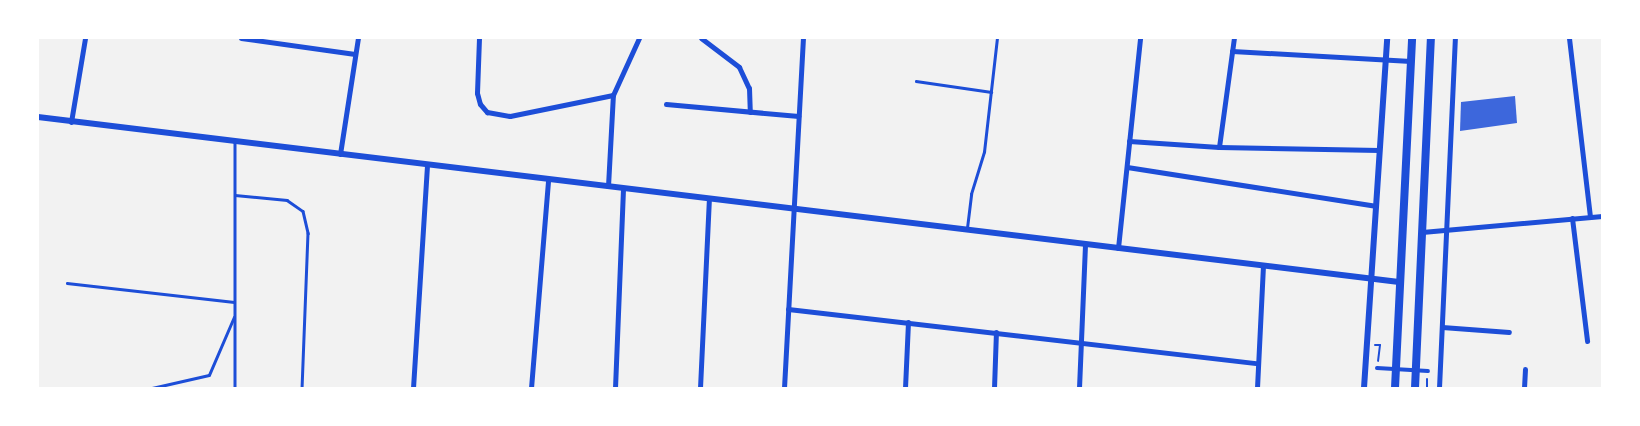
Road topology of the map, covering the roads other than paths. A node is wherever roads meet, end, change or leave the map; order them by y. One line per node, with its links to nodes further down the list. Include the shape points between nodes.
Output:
1 (84, 38): 27 (street)
2 (241, 38): 17 (street)
3 (358, 38): 17 (street)
4 (479, 38): 22 (street, via 477,93 487,112 510,116)
5 (639, 38): 22 (street)
6 (701, 38): 24 (street, via 740,67 749,88)
7 (803, 38): 25 (street)
8 (997, 38): 21 (lane)
9 (1140, 38): 29 (street)
10 (1234, 38): 16 (street)
11 (1387, 38): 18 (street)
12 (1412, 38): 19 (main road)
13 (1431, 38): 47 (main road)
14 (1455, 38): 46 (street)
15 (1569, 38): 43 (street)
16 (1232, 51): 18 (street); 30 (street)
17 (355, 54): 32 (street)
18 (1386, 60): 19 (street); 31 (street)
19 (1411, 61): 52 (main road)
20 (916, 81): 21 (lane)
21 (991, 92): 45 (lane, via 984,152 971,194)
22 (613, 95): 36 (street)
23 (666, 104): 24 (street)
24 (750, 112): 25 (street)
25 (798, 116): 41 (street)
26 (38, 118): 27 (street)
27 (70, 122): 28 (street)
28 (235, 141): 32 (street); 38 (lane)
29 (1129, 141): 30 (street); 34 (street)
30 (1220, 147): 31 (street)
31 (1379, 150): 40 (street)
32 (340, 154): 33 (street)
33 (427, 164): 35 (street); 70 (street)
34 (1127, 167): 40 (street); 49 (street)
35 (548, 179): 36 (street); 71 (street)
36 (608, 186): 37 (street)
37 (623, 188): 39 (street); 72 (street)
38 (235, 195): 54 (lane); 69 (lane, via 286,200 302,211 308,233)
39 (709, 198): 41 (street); 73 (street)
40 (1375, 206): 51 (street)
41 (795, 209): 45 (street); 55 (street)
42 (1602, 216): 43 (street)
43 (1590, 217): 44 (street)
44 (1572, 218): 46 (street); 62 (street)
45 (967, 230): 48 (street)
46 (1446, 230): 47 (street); 58 (street)
47 (1422, 232): 81 (main road)
48 (1085, 244): 49 (street); 61 (street)
49 (1118, 248): 50 (street)
50 (1263, 265): 51 (street); 63 (street)
51 (1370, 278): 52 (street); 79 (street)
52 (1399, 282): 80 (main road)
53 (67, 283): 54 (lane)
54 (234, 302): 56 (lane)
55 (788, 309): 57 (street); 74 (street)
56 (234, 316): 67 (lane, via 209,375); 68 (lane)
57 (908, 322): 59 (street); 75 (street)
58 (1442, 327): 60 (street); 82 (street)
59 (996, 332): 61 (street); 76 (street)
60 (1510, 332)
61 (1081, 341): 63 (street); 77 (street)
62 (1587, 341)
63 (1258, 363): 78 (street)
64 (1377, 368): 66 (street)
65 (1524, 369): 83 (street)
66 (1428, 371)
67 (152, 388)
68 (236, 388)
69 (302, 388)
70 (413, 388)
71 (531, 388)
72 (615, 388)
73 (700, 388)
74 (784, 388)
75 (906, 388)
76 (994, 388)
77 (1078, 388)
78 (1257, 388)
79 (1364, 388)
80 (1395, 388)
81 (1416, 388)
82 (1439, 388)
83 (1524, 388)

